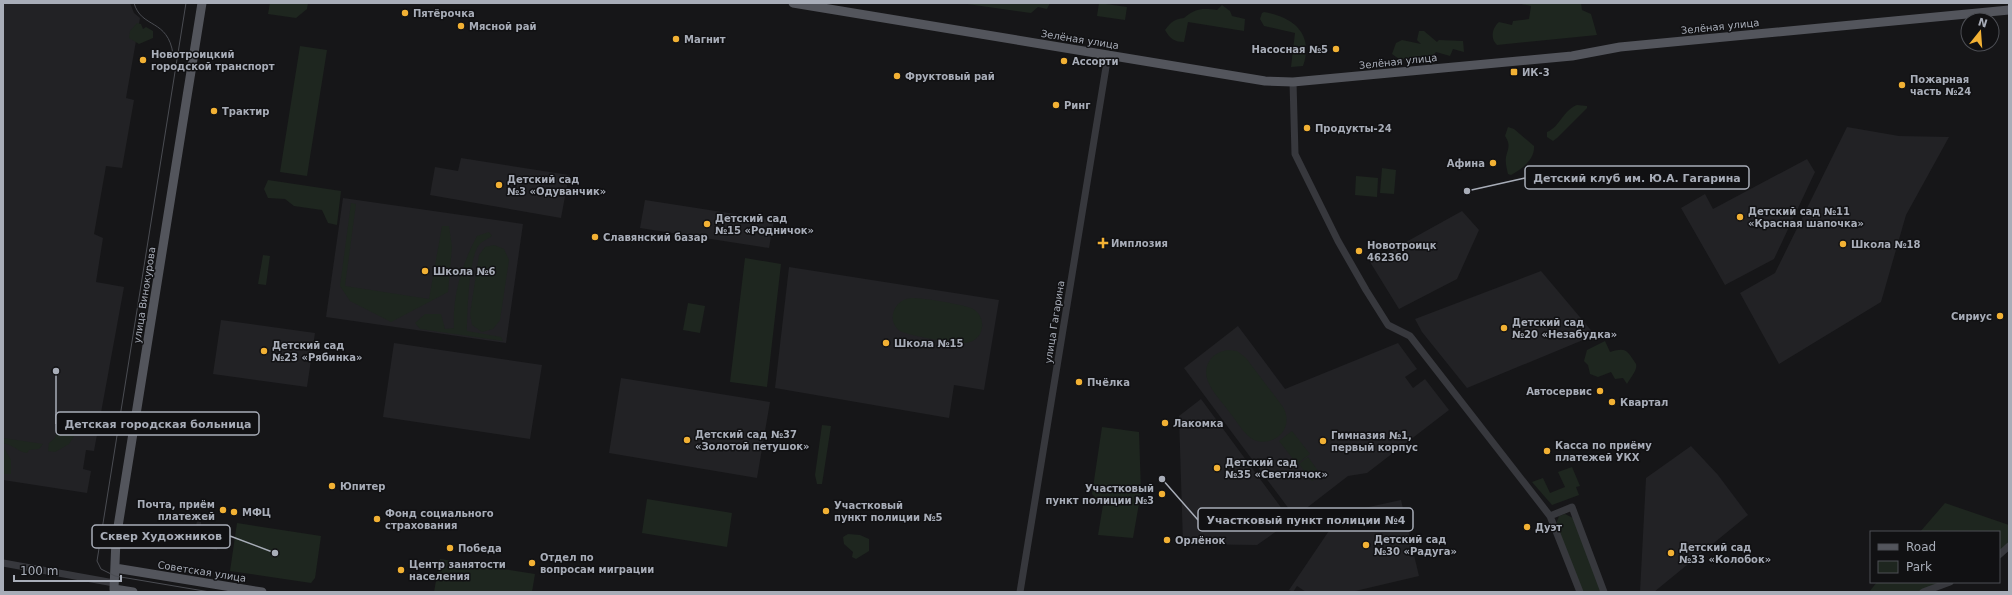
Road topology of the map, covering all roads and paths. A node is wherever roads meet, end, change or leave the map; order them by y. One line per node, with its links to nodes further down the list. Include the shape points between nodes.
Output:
1 (202, 3): 10 (main road, улица Винокурова, via 116,539)
2 (793, 3): 4 (main road, Зелёная улица)
3 (2009, 10): 5 (main road, Зелёная улица)
4 (1108, 55): 5 (main road, Зелёная улица, via 1265,81); 15 (street, улица Гагарина)
5 (1293, 82): 6 (street, via 1295,154 1338,241 1366,290 1388,325 1410,336)
6 (1550, 516): 16 (street); 17 (street, via 1572,508)
7 (2009, 546): 8 (street)
8 (2000, 554)
9 (3, 563): 12 (street)
10 (115, 568): 12 (main road, улица Винокурова); 14 (main road, Советская улица)
11 (1947, 583): 18 (street)
12 (114, 588): 13 (main road)
13 (133, 592)
14 (262, 592)
15 (1020, 592)
16 (1580, 592)
17 (1604, 592)
18 (1923, 592)

